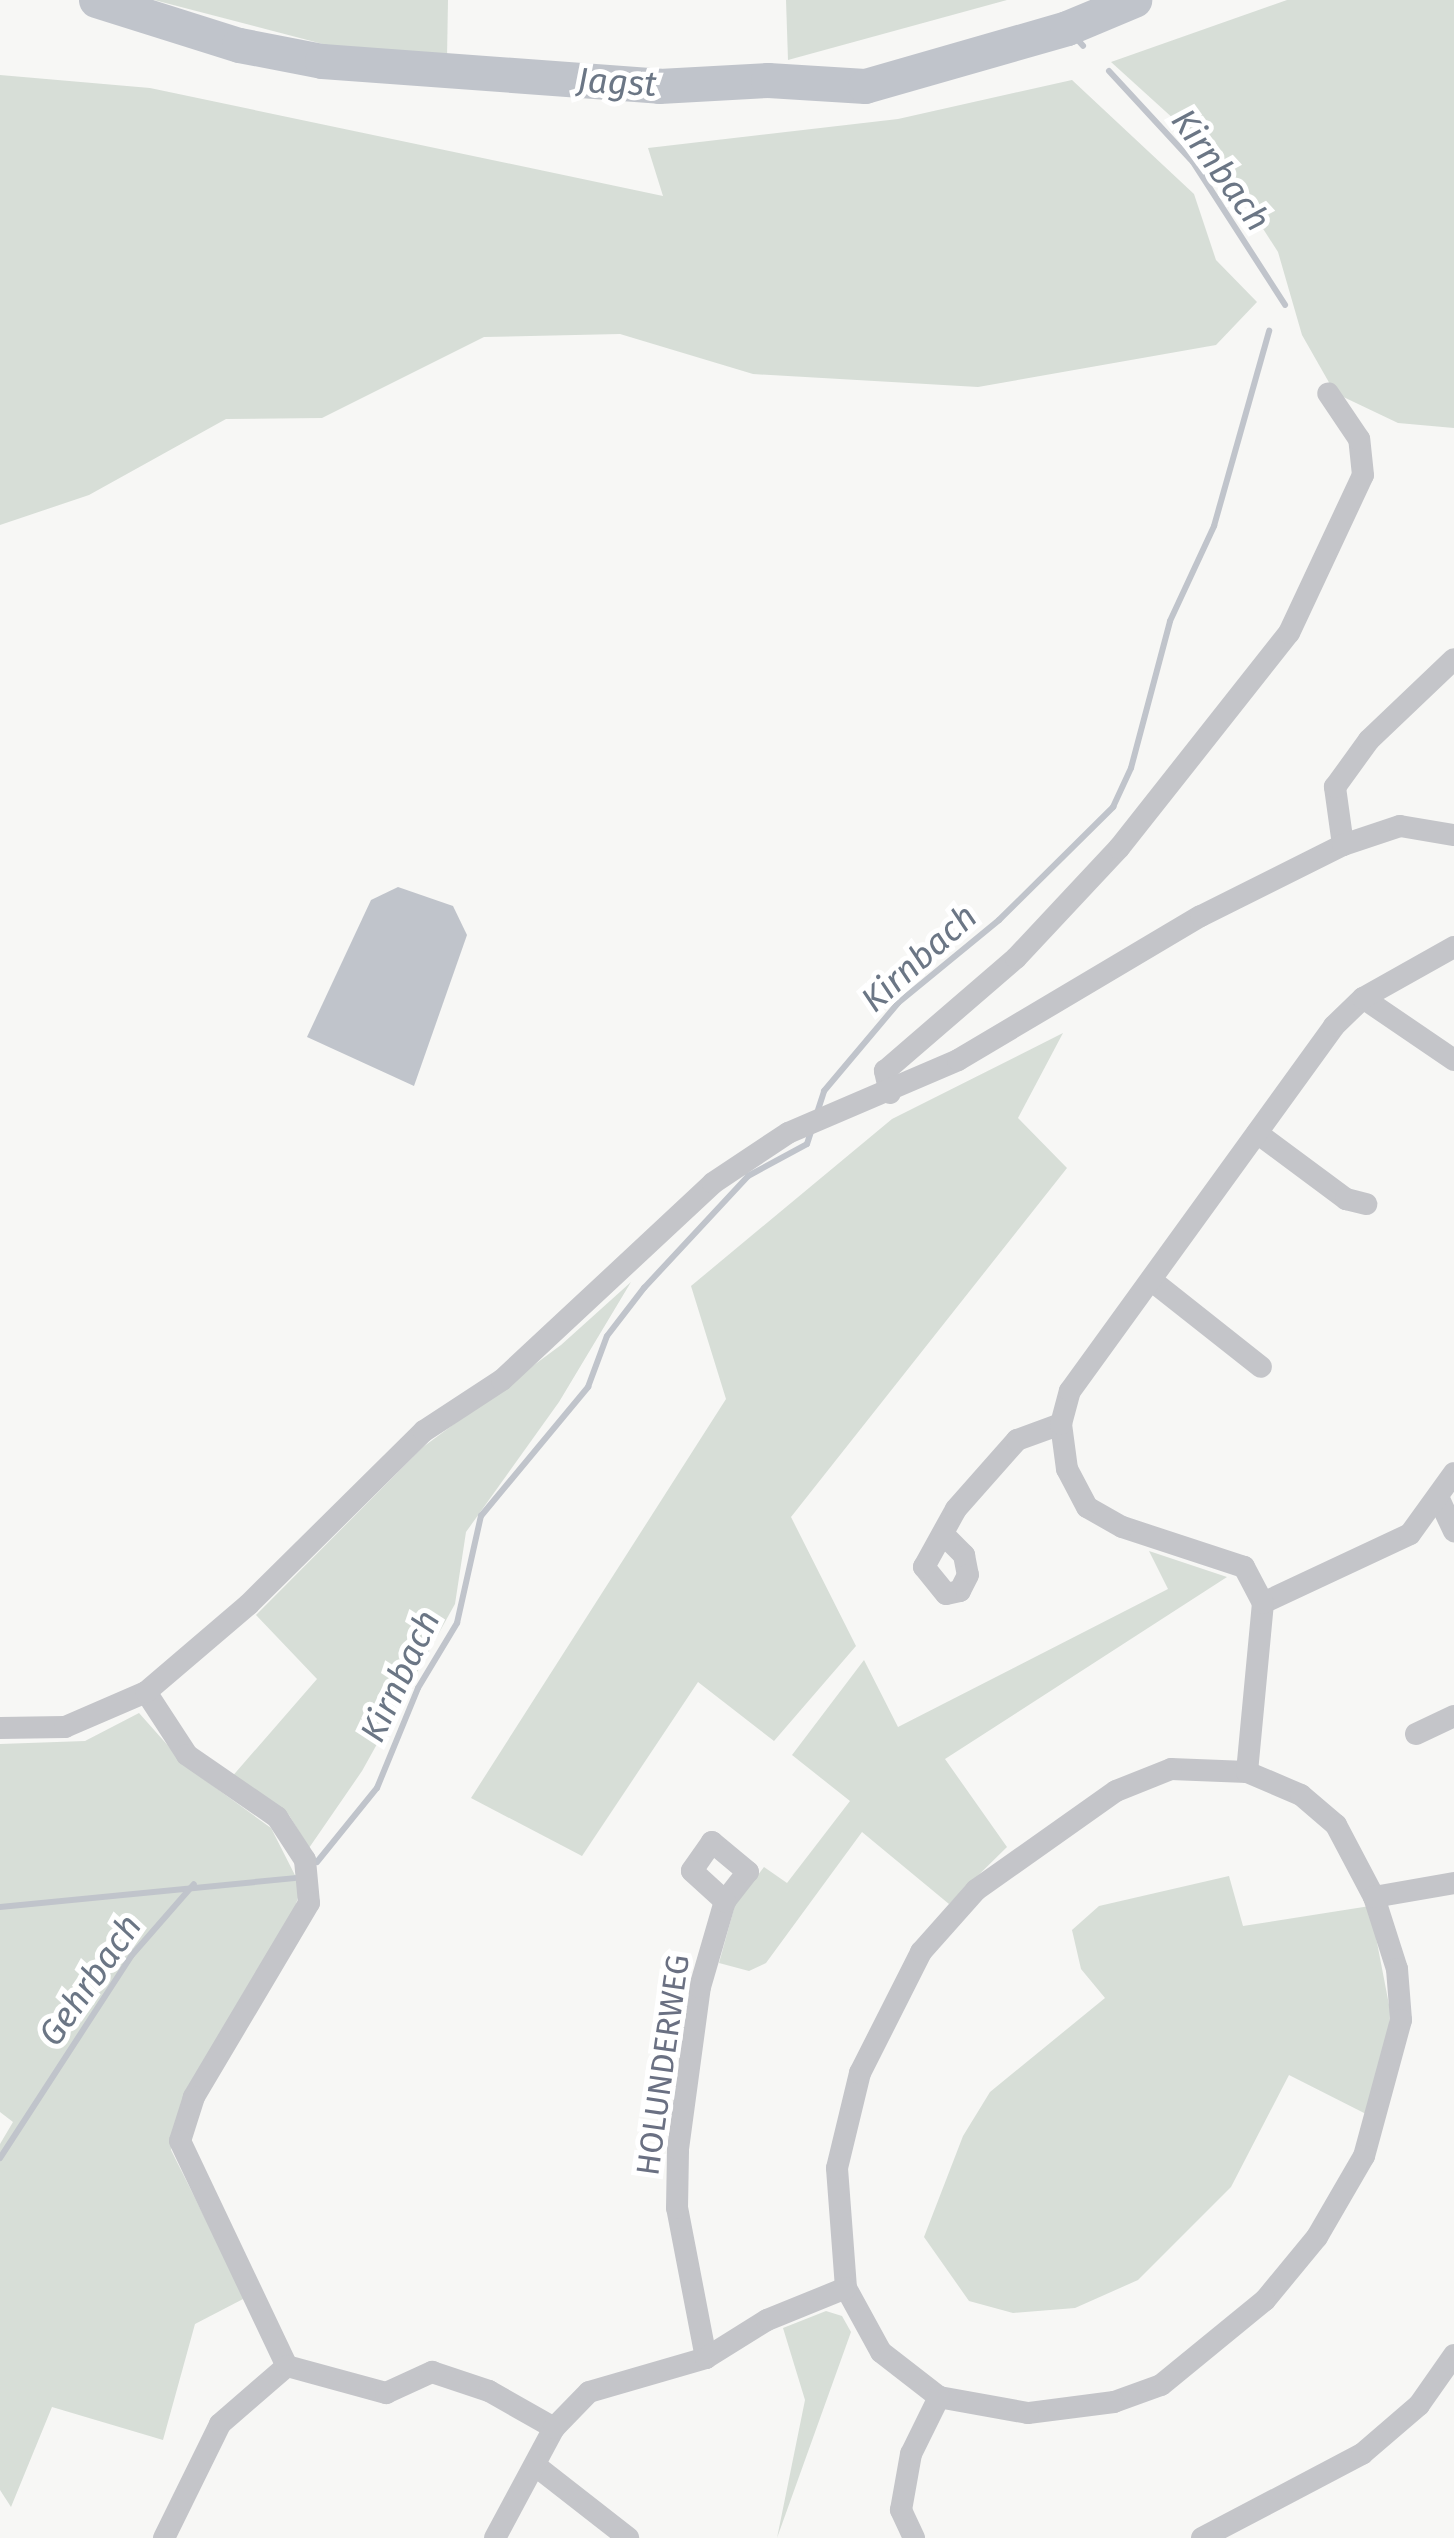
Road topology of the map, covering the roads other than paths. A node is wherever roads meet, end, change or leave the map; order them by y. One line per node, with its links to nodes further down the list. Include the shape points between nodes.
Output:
1 (1328, 394): 8 (street, via 1358,438 1363,474 1289,633 1119,848 1016,958 885,1071)
2 (1454, 659): 4 (street, via 1369,740 1335,786)
3 (1454, 835): 4 (street, via 1400,826)
4 (1344, 845): 8 (street, via 1201,916)
5 (1454, 947): 6 (street)
6 (1363, 998): 7 (street); 9 (street)
7 (1454, 1060)
8 (890, 1094): 19 (street, via 788,1133 713,1183 502,1380 424,1431 249,1604)
9 (1257, 1133): 10 (street, via 1346,1199); 11 (street)
10 (1366, 1204)
11 (1151, 1280): 12 (street); 13 (street, via 1070,1391)
12 (1261, 1367)
13 (1061, 1424): 17 (street, via 1017,1440); 18 (street, via 1067,1470 1087,1506 1122,1527 1244,1566)
14 (1454, 1474): 15 (street)
15 (1438, 1497): 16 (street); 18 (street, via 1410,1534)
16 (1454, 1530)
17 (944, 1534)
18 (1263, 1602): 23 (street)
19 (146, 1692): 21 (street, via 64,1727); 30 (street, via 187,1755 277,1817 305,1860 309,1903 194,2097 180,2142)
20 (1454, 1716): 22 (street)
21 (0, 1728)
22 (1416, 1734)
23 (1247, 1772): 25 (street, via 1301,1795 1336,1825); 27 (street, via 1171,1769 1116,1791 976,1890 921,1952 860,2073 837,2168)
24 (1454, 1882): 25 (street)
25 (1374, 1897): 31 (street, via 1396,1969 1397,2054 1364,2156 1318,2237 1266,2300 1161,2386 1114,2402 1028,2413)
26 (726, 1900): 29 (street, HOLUNDERWEG, via 700,1987 678,2149 677,2208)
27 (846, 2288): 29 (street, via 767,2320); 31 (street, via 881,2352)
28 (1454, 2355): 38 (street, via 1419,2405 1362,2454)
29 (706, 2358): 32 (street, via 589,2392)
30 (286, 2366): 32 (street, via 386,2393 432,2372 489,2391); 34 (street, via 220,2424)
31 (939, 2398): 37 (street, via 911,2454 901,2510)
32 (554, 2428): 33 (street)
33 (536, 2466): 35 (street); 36 (street)
34 (164, 2538)
35 (496, 2538)
36 (628, 2538)
37 (914, 2538)
38 (1202, 2538)

